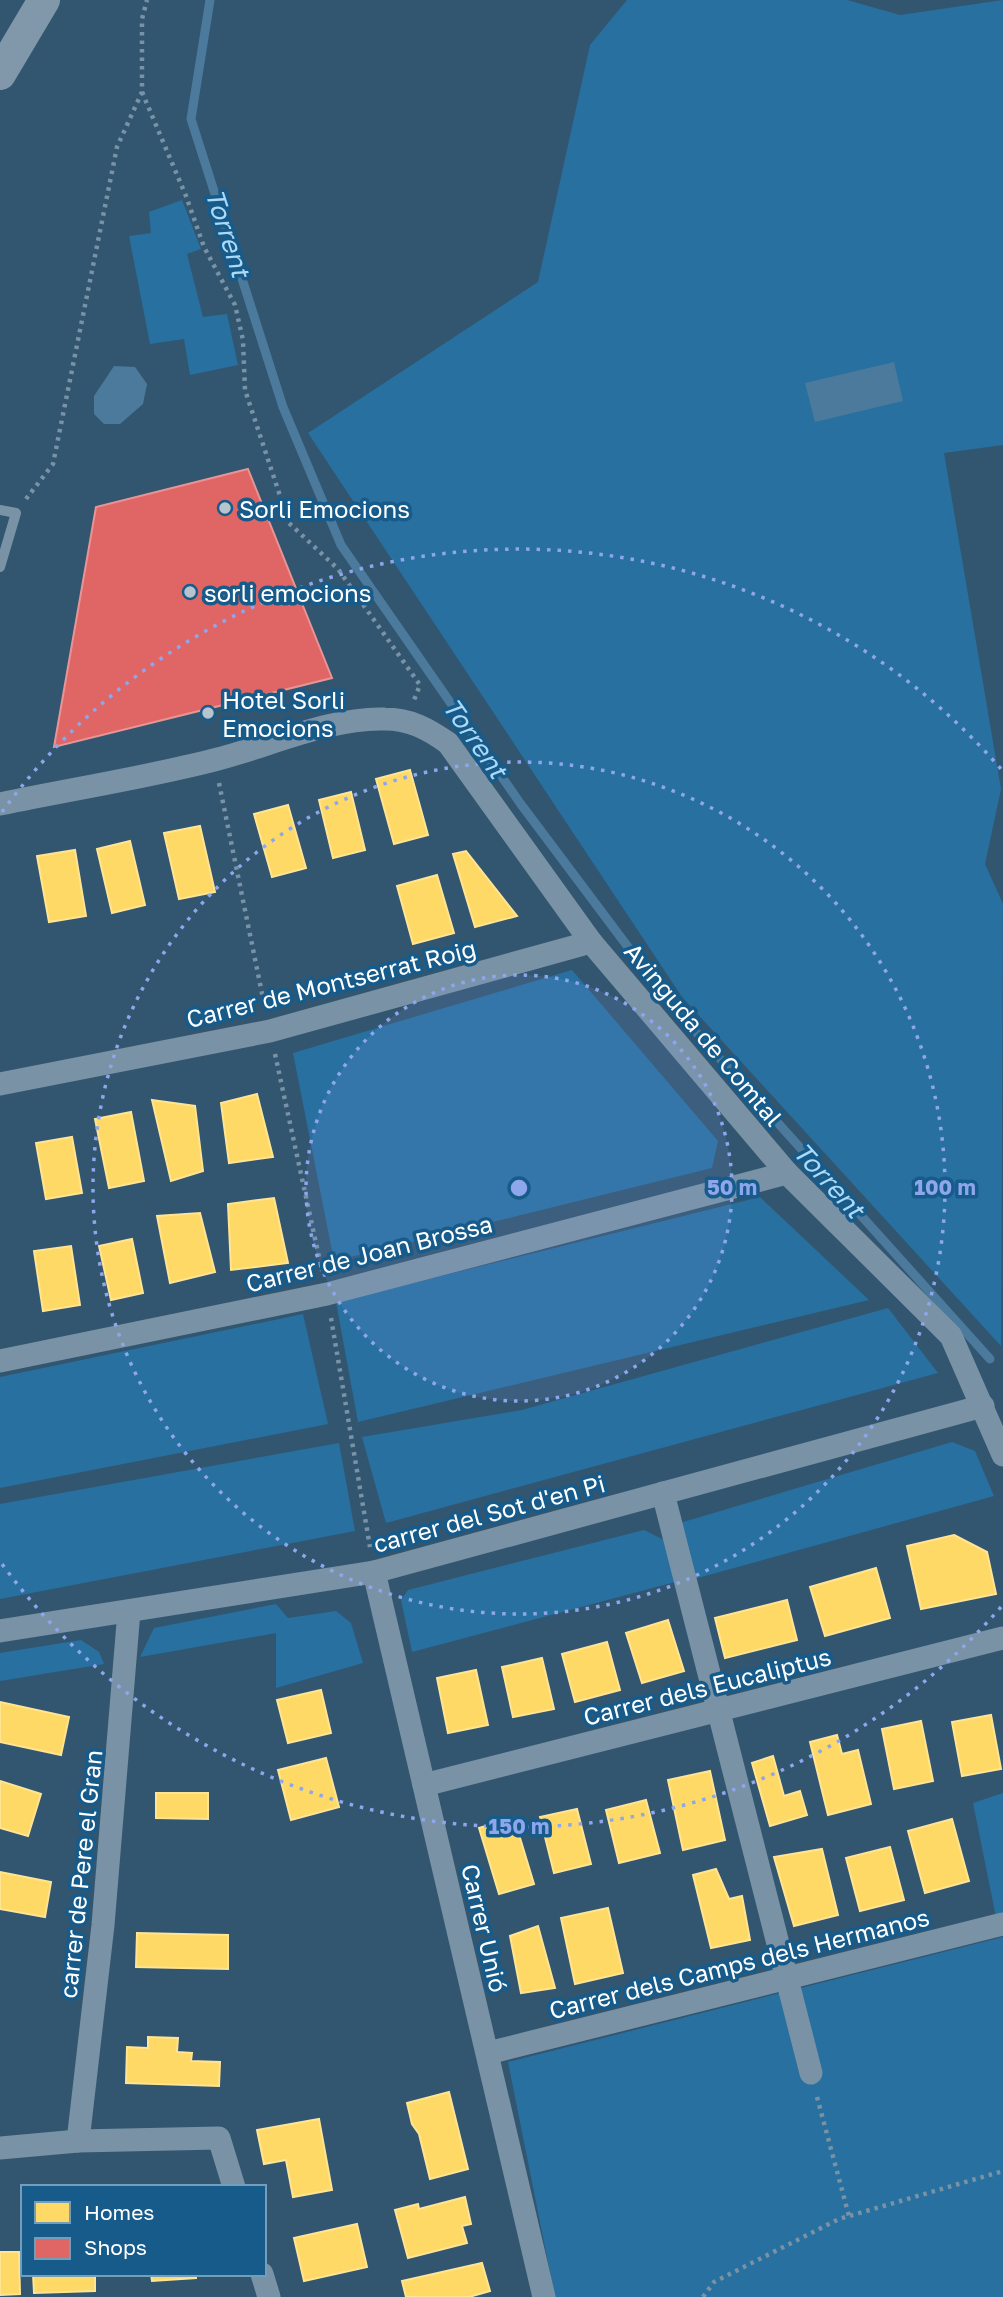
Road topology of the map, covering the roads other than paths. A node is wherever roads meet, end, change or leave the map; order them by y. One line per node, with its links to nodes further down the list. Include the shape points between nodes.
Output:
1 (44, 0): 2 (street)
2 (0, 74)
3 (0, 510): 4 (lane, via 16,513)
4 (0, 567)
5 (0, 804): 6 (street, Avinguda de Comtal, via 214,760 347,722 405,720 448,743)
6 (590, 942): 7 (street, Carrer de Montserrat Roig, via 270,1031); 8 (street, Avinguda de Comtal)
7 (0, 1084)
8 (788, 1173): 9 (street, Carrer de Joan Brossa, via 327,1294); 10 (street, Avinguda de Comtal, via 951,1336)
9 (0, 1361)
10 (983, 1406): 11 (street, Avinguda de Comtal); 12 (street, carrer del Sot d'en Pi)
11 (1003, 1455)
12 (663, 1493): 13 (street, carrer del Sot d'en Pi); 17 (street)
13 (374, 1572): 14 (street, carrer del Sot d'en Pi); 18 (street, Carrer Unió)
14 (129, 1611): 15 (street, carrer del Sot d'en Pi); 23 (street, carrer de Pere el Gran, via 103,1925)
15 (0, 1631)
16 (1003, 1638): 17 (street, Carrer dels Eucaliptus)
17 (718, 1710): 18 (street, Carrer dels Eucaliptus); 20 (street)
18 (424, 1785): 21 (street, Carrer Unió)
19 (1003, 1924): 20 (street, Carrer dels Camps dels Hermanos)
20 (787, 1978): 21 (street, Carrer dels Camps dels Hermanos); 22 (street)
21 (488, 2053): 28 (street, Carrer Unió)
22 (811, 2073)
23 (78, 2141): 24 (street); 25 (street, via 219,2138)
24 (0, 2148)
25 (233, 2185)
26 (263, 2276): 27 (street)
27 (269, 2297)
28 (544, 2297)

